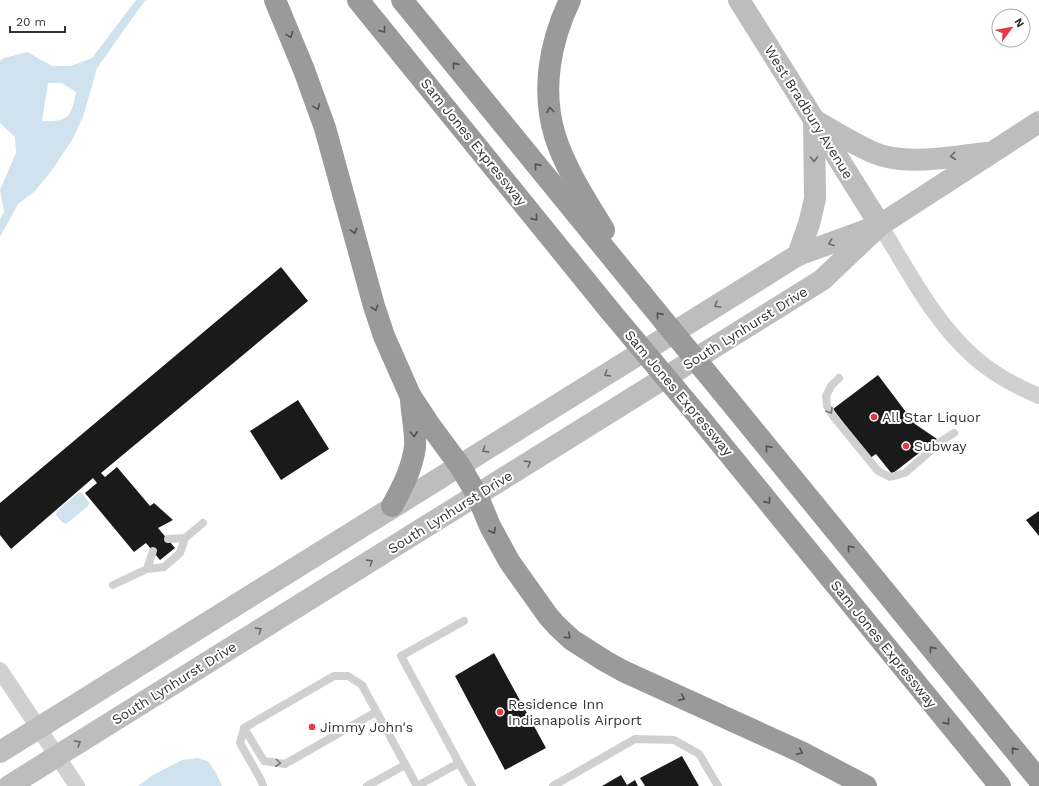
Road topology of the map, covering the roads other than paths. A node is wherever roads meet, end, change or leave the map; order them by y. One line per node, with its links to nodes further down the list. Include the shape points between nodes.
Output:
1 (275, 0): 13 (highway, one-way to 13, via 302,63 325,128 374,306)
2 (358, 0): 44 (highway, Sam Jones Expressway, one-way to 44, bridge)
3 (402, 0): 11 (highway, one-way to 3)
4 (570, 0): 11 (highway, one-way to 4, via 573,177 555,136 550,111 549,73 553,44)
5 (739, 0): 6 (main road, West Bradbury Avenue)
6 (814, 120): 8 (main road, one-way to 6, via 902,160 873,153); 9 (main road, West Bradbury Avenue); 10 (main road, one-way to 10, via 815,199)
7 (1039, 122): 8 (main road, South Lynhurst Drive)
8 (991, 152): 9 (main road, South Lynhurst Drive)
9 (880, 225): 10 (main road, South Lynhurst Drive, one-way to 10); 14 (street, via 923,294 955,338 993,371); 17 (main road, South Lynhurst Drive, one-way to 9, via 822,280)
10 (798, 255): 16 (main road, South Lynhurst Drive, one-way to 16)
11 (641, 293): 34 (highway, one-way to 11, bridge)
12 (839, 378): 15 (lane, one-way to 15, via 826,396 827,406 878,471 890,477 905,473)
13 (410, 395): 16 (highway); 18 (highway, one-way to 18, via 415,434 414,448 408,473)
14 (1039, 396)
15 (954, 433)
16 (460, 466): 17 (highway); 18 (main road, South Lynhurst Drive)
17 (477, 495): 31 (main road, South Lynhurst Drive, one-way to 17); 43 (highway, one-way to 43, via 509,561 548,616 572,640 623,671 801,752)
18 (392, 506): 28 (main road, South Lynhurst Drive)
19 (203, 522): 20 (lane)
20 (185, 538): 21 (lane); 23 (lane, via 180,553 164,567)
21 (168, 539)
22 (153, 551): 23 (lane)
23 (147, 569): 24 (lane)
24 (114, 585)
25 (464, 621): 32 (lane, via 401,656)
26 (0, 670): 28 (street)
27 (376, 712): 29 (lane, one-way to 27, via 264,761 285,764); 29 (lane, via 362,685 348,676 334,676); 33 (lane)
28 (39, 728): 30 (main road, South Lynhurst Drive); 31 (street)
29 (244, 728): 35 (lane, via 240,743)
30 (0, 752)
31 (58, 756): 36 (main road, South Lynhurst Drive); 37 (street)
32 (460, 763): 39 (lane); 40 (lane)
33 (405, 765): 38 (lane); 39 (lane)
34 (1039, 780)
35 (262, 783)
36 (9, 786)
37 (77, 786)
38 (367, 786)
39 (417, 786)
40 (472, 786)
41 (553, 786): 42 (lane, via 635,739 674,740 699,754)
42 (718, 786)
43 (866, 786)
44 (1000, 786)

